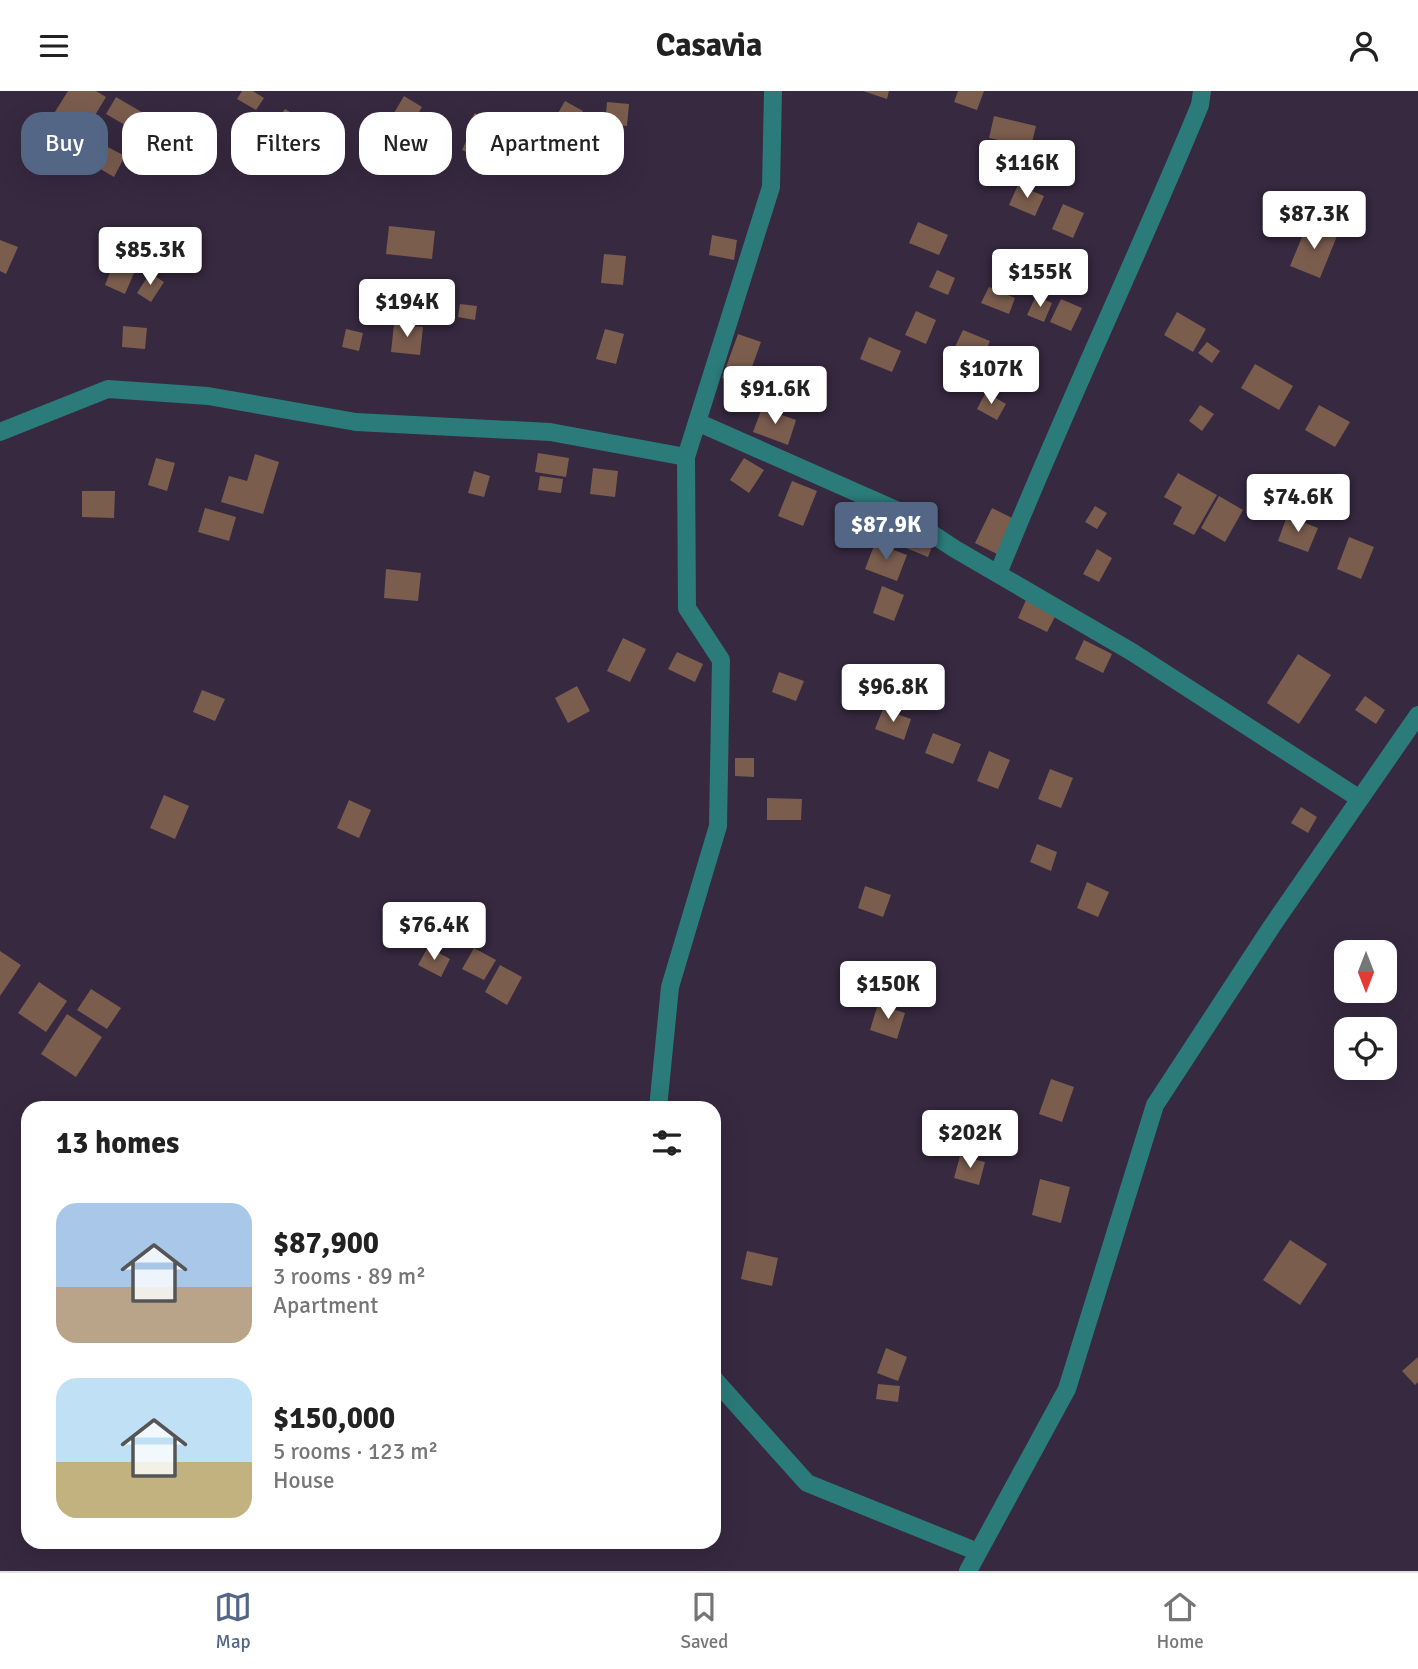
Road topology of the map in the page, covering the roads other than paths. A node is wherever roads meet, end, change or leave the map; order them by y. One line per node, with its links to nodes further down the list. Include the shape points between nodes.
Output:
1 (773, 91): 3 (street, via 771,187)
2 (1202, 91): 6 (street, via 1142,247 1043,462)
3 (697, 422): 5 (street); 6 (street, via 896,510)
4 (0, 432): 5 (street, via 108,389 208,396 356,422 550,432)
5 (686, 457): 9 (street, via 687,608 721,660 718,826 670,986)
6 (998, 574): 8 (street, via 1132,652)
7 (1418, 715): 8 (street)
8 (1360, 799): 11 (street, via 1155,1105 1067,1389)
9 (659, 1101)
10 (721, 1387): 11 (street, via 807,1483)
11 (978, 1552): 12 (street)
12 (968, 1571)

